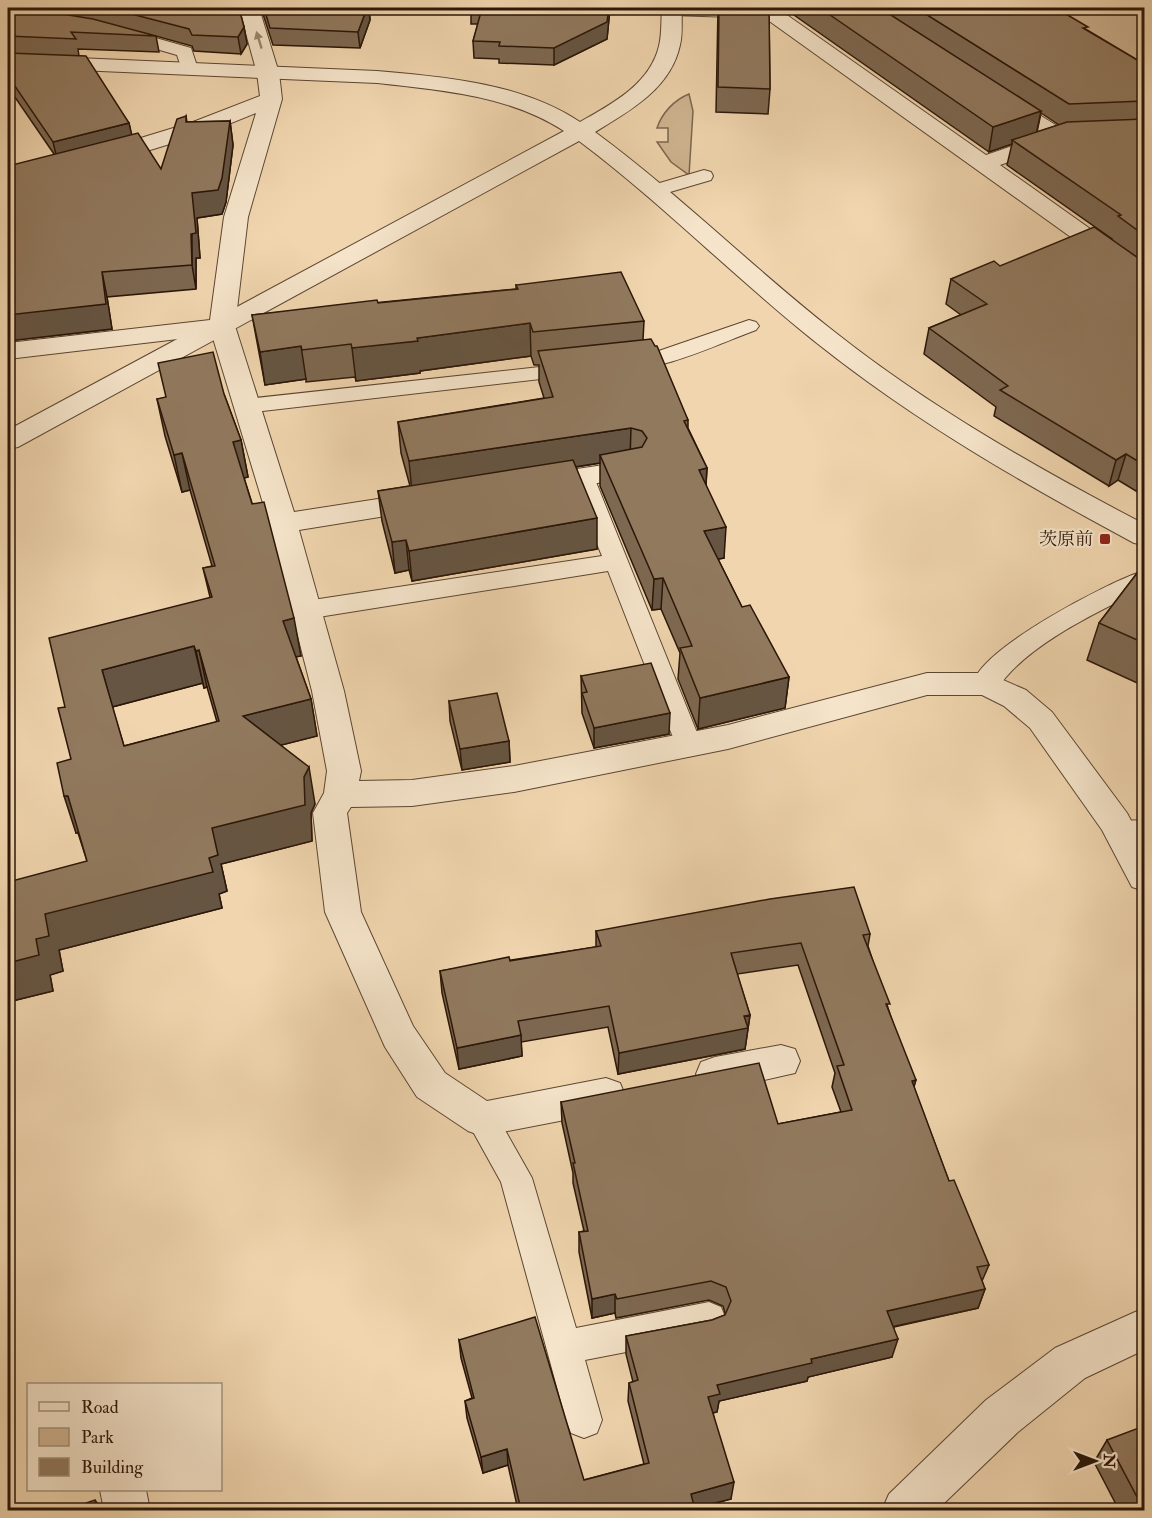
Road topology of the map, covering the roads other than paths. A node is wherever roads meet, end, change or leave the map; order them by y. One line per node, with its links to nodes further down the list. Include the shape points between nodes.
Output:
1 (249, 8): 6 (street, one-way to 1)
2 (672, 8): 8 (street, via 670,46 663,66 647,85); 10 (street, via 770,12)
3 (104, 29): 5 (lane, via 185,52)
4 (8, 61): 5 (street)
5 (189, 69): 6 (street)
6 (270, 86): 8 (street, via 378,77 435,82 531,106); 9 (street, via 201,127 127,152); 14 (street, via 236,218)
7 (979, 87): 10 (street, via 1070,137)
8 (581, 131): 12 (street); 14 (street)
9 (85, 161)
10 (983, 163): 13 (street)
11 (704, 176): 12 (lane)
12 (654, 191): 24 (street, via 789,308 924,411 984,449)
13 (1144, 278)
14 (222, 326): 16 (street); 17 (street); 18 (street)
15 (749, 326): 17 (lane, via 650,361)
16 (8, 351)
17 (246, 406): 23 (street)
18 (8, 441)
19 (630, 470): 20 (street)
20 (582, 477): 21 (street); 25 (lane)
21 (513, 487)
22 (444, 498): 23 (street)
23 (283, 522): 27 (street)
24 (1144, 536)
25 (616, 562): 27 (lane); 29 (lane)
26 (1144, 579): 28 (lane, via 1079,610 1030,642 987,678)
27 (306, 610): 30 (street, via 344,771)
28 (987, 684): 29 (street, via 927,684); 31 (street, via 1015,698 1041,720)
29 (689, 745): 30 (street, via 514,779 411,793)
30 (341, 794): 34 (street, via 330,813 343,912 405,1046 431,1085)
31 (1132, 831): 32 (street)
32 (1144, 877)
33 (782, 1061): 34 (street)
34 (482, 1119): 37 (lane, via 516,1178)
35 (708, 1319): 37 (lane)
36 (1144, 1329): 41 (street, via 1070,1363 1002,1416)
37 (564, 1347): 38 (lane)
38 (584, 1420)
39 (123, 1491): 40 (street)
40 (128, 1510)
41 (905, 1510)

